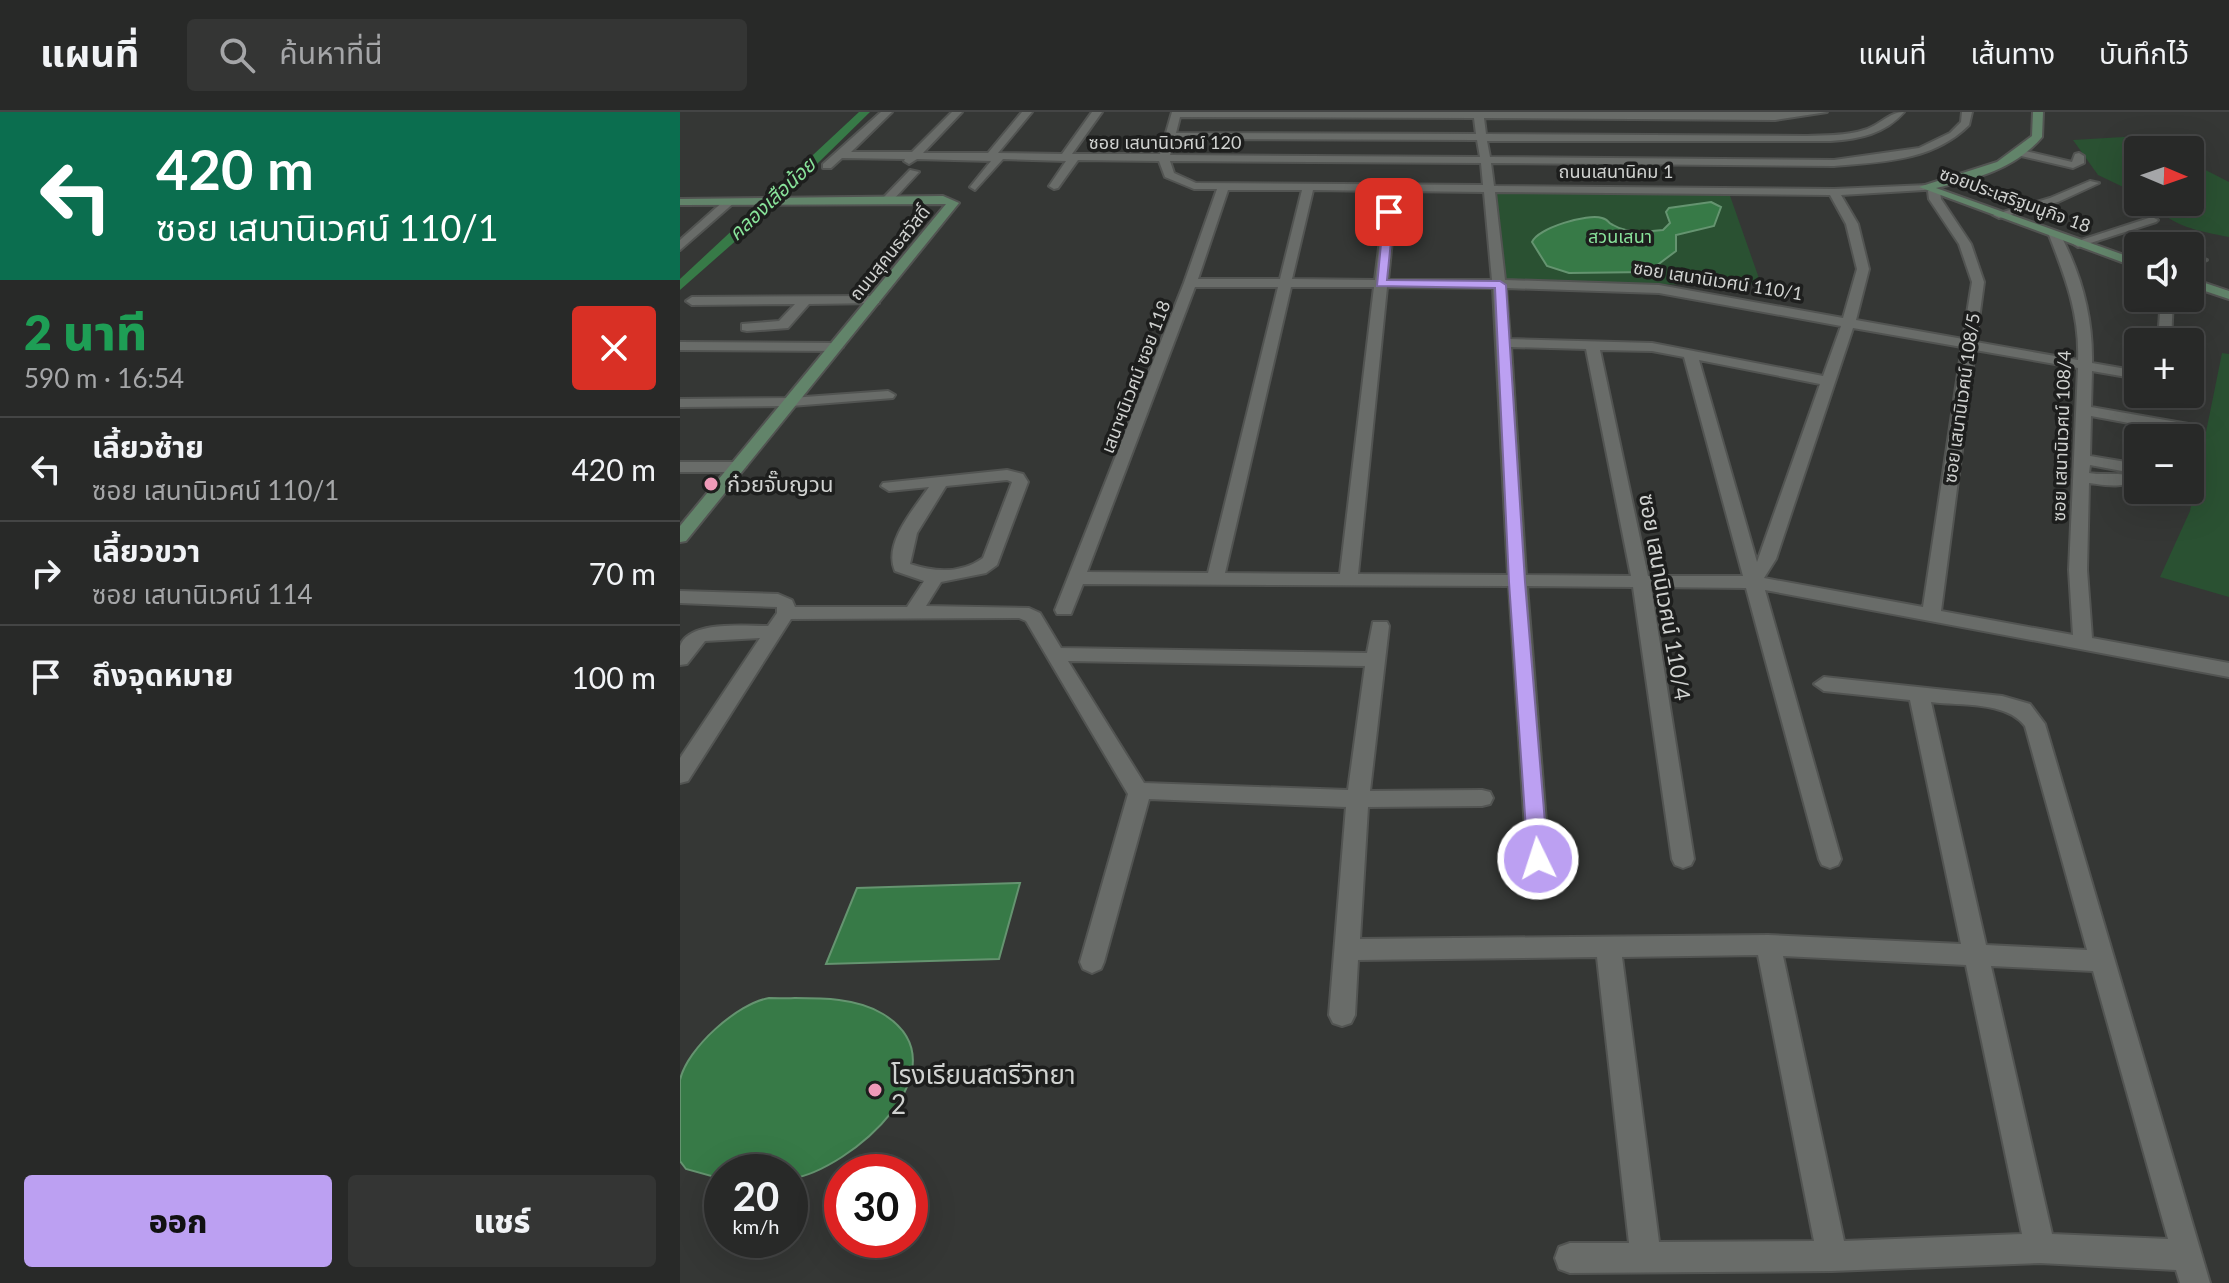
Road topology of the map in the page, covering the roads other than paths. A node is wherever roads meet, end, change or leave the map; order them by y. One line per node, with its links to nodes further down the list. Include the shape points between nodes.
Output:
1 (887, 112): 20 (street)
2 (957, 112): 22 (street)
3 (1027, 112): 23 (street)
4 (1097, 112): 24 (street)
5 (1822, 112): 15 (street)
6 (1899, 112): 18 (street, via 1880,127 1848,135)
7 (1967, 112): 27 (street, ซอย เสนานิเวศน์ 120, via 1966,123 1944,142 1898,156)
8 (2038, 112): 19 (main road, via 2037,137)
9 (1182, 113): 10 (street); 16 (street)
10 (1248, 113): 11 (street)
11 (1312, 114): 12 (street)
12 (1373, 114): 13 (street)
13 (1428, 114): 14 (street)
14 (1479, 114): 15 (street); 17 (street)
15 (1728, 114): 18 (street)
16 (1175, 136): 17 (street); 25 (street)
17 (1483, 138): 18 (street); 26 (street)
18 (1738, 138): 27 (street)
19 (2021, 153): 21 (street, via 2073,165); 38 (main road, ถนนเสนานิคม 1)
20 (842, 154): 22 (street, ซอย เสนานิเวศน์ 120); 28 (street)
21 (2079, 156)
22 (913, 157): 23 (street, ซอย เสนานิเวศน์ 120); 29 (street)
23 (994, 158): 24 (street, ซอย เสนานิเวศน์ 120); 33 (street)
24 (1068, 159): 25 (street, ซอย เสนานิเวศน์ 120); 32 (street)
25 (1168, 161): 26 (street, ซอย เสนานิเวศน์ 120); 34 (street, ถนนเสนานิคม 1, via 1169,175 1186,184)
26 (1488, 161): 27 (street, ซอย เสนานิเวศน์ 120); 37 (street)
27 (1749, 163): 39 (street)
28 (827, 166)
29 (901, 169)
30 (914, 172): 41 (street)
31 (2094, 183): 44 (street)
32 (1054, 186)
33 (975, 187)
34 (1223, 187): 35 (street, ถนนเสนานิคม 1); 50 (street, เสนาฯนิเวศน์ ซอย 118)
35 (1308, 187): 36 (street, ถนนเสนานิคม 1); 51 (street)
36 (1392, 188): 37 (street, ถนนเสนานิคม 1); 52 (street)
37 (1492, 189): 39 (street, ถนนเสนานิคม 1); 53 (street)
38 (1929, 189): 40 (street, ถนนเสนานิคม 1); 44 (main road, ซอยประเสริฐมนูกิจ 18); 65 (street, ซอย เสนานิเวศน์ 108/5, via 1965,244 1978,282)
39 (1761, 191): 40 (street, ถนนเสนานิคม 1)
40 (1834, 192): 59 (street, via 1852,224 1863,269)
41 (888, 199): 42 (main road, ถนนสุคนธสวัสดิ์); 56 (main road, ถนนสุคนธสวัสดิ์, via 953,203)
42 (730, 201): 43 (main road, ถนนสุคนธสวัสดิ์); 48 (street)
43 (680, 202)
44 (1999, 215): 46 (main road, ซอยประเสริฐมนูกิจ 18)
45 (2152, 220): 47 (street)
46 (2055, 235): 47 (main road, ซอยประเสริฐมนูกิจ 18); 67 (street, ซอย เสนานิเวศน์ 108/4, via 2084,317)
47 (2078, 243): 49 (main road, ซอยประเสริฐมนูกิจ 18)
48 (680, 246)
49 (2124, 259)
50 (1190, 283): 51 (street, ซอย เสนานิเวศน์ 110/1); 85 (street, เสนาฯนิเวศน์ ซอย 118)
51 (1287, 283): 52 (street, ซอย เสนานิเวศน์ 110/1); 86 (street)
52 (1381, 284): 53 (street, ซอย เสนานิเวศน์ 110/1); 87 (street)
53 (1500, 285): 59 (street, ซอย เสนานิเวศน์ 110/1, via 1659,289); 61 (street)
54 (2204, 287): 55 (main road)
55 (2229, 296)
56 (874, 300): 58 (street); 64 (main road, ถนนสุคนธสวัสดิ์)
57 (692, 301): 58 (street)
58 (805, 301): 60 (street, via 783,325)
59 (1848, 324): 65 (street, ซอย เสนานิเวศน์ 110/1); 69 (street)
60 (747, 327)
61 (1503, 343): 62 (street); 88 (street)
62 (1592, 344): 66 (street); 90 (street, ซอย เสนานิเวศน์ 110/4)
63 (680, 346): 64 (street)
64 (836, 347): 71 (main road, ถนนสุคนธสวัสดิ์)
65 (1970, 347): 67 (street, ซอย เสนานิเวศน์ 110/1); 95 (street, ซอย เสนานิเวศน์ 108/5)
66 (1690, 353): 69 (street); 89 (street)
67 (2083, 366): 68 (street, ซอย เสนานิเวศน์ 110/1); 73 (street, ซอย เสนานิเวศน์ 108/4)
68 (2124, 373)
69 (1828, 381): 89 (street, via 1767,559)
70 (888, 395): 71 (street)
71 (791, 402): 72 (street); 77 (main road, ถนนสุคนธสวัสดิ์)
72 (680, 403)
73 (2082, 410): 74 (street); 75 (street, ซอย เสนานิเวศน์ 108/4)
74 (2160, 424)
75 (2081, 459): 78 (street); 79 (street, ซอย เสนานิเวศน์ 108/4)
76 (680, 467): 77 (street)
77 (738, 467): 83 (main road, ถนนสุคนธสวัสดิ์)
78 (2124, 471)
79 (2080, 476): 80 (street, via 2107,481); 98 (street, ซอย เสนานิเวศน์ 108/4)
80 (2124, 476)
81 (941, 481): 82 (street); 84 (street, via 903,541 900,557 901,567); 84 (street, via 1007,475 1020,482 991,561 980,569)
82 (889, 486)
83 (680, 537)
84 (935, 578): 92 (street)
85 (1079, 578): 86 (street); 93 (street, เสนาฯนิเวศน์ ซอย 118)
86 (1215, 580): 87 (street)
87 (1348, 580): 88 (street)
88 (1517, 582): 90 (street); 109 (street)
89 (1753, 582): 90 (street); 95 (street); 111 (street)
90 (1641, 583): 110 (street, ซอย เสนานิเวศน์ 110/4)
91 (680, 597): 94 (street, via 778,600 786,604)
92 (914, 610): 94 (street); 99 (street, via 1022,612 1033,617)
93 (1064, 610)
94 (786, 613): 97 (street)
95 (1931, 617): 98 (street)
96 (1380, 626): 101 (street)
97 (774, 632): 100 (street, via 710,633 698,637); 105 (street)
98 (2083, 644): 102 (street)
99 (1054, 654): 101 (street); 106 (street, via 1132,786)
100 (680, 659)
101 (1376, 660): 108 (street)
102 (2229, 670)
103 (1824, 684): 104 (street)
104 (1919, 694): 115 (street); 116 (street, via 2002,703 2023,709 2035,724)
105 (680, 775)
106 (1140, 791): 108 (street); 117 (street)
107 (1482, 798): 108 (street)
108 (1358, 799): 114 (street)
109 (1538, 859)
110 (1683, 859)
111 (1830, 859)
112 (1608, 945): 113 (street); 114 (street); 123 (street)
113 (1768, 945): 115 (street); 121 (street)
114 (1347, 950): 118 (street)
115 (1977, 953): 116 (street); 119 (street)
116 (2102, 961): 120 (street)
117 (1092, 962)
118 (1342, 1015)
119 (2040, 1248): 120 (street); 121 (street)
120 (2185, 1255): 124 (street)
121 (1832, 1256): 123 (street)
122 (1570, 1258): 123 (street)
123 (1646, 1258)
124 (2195, 1283)

